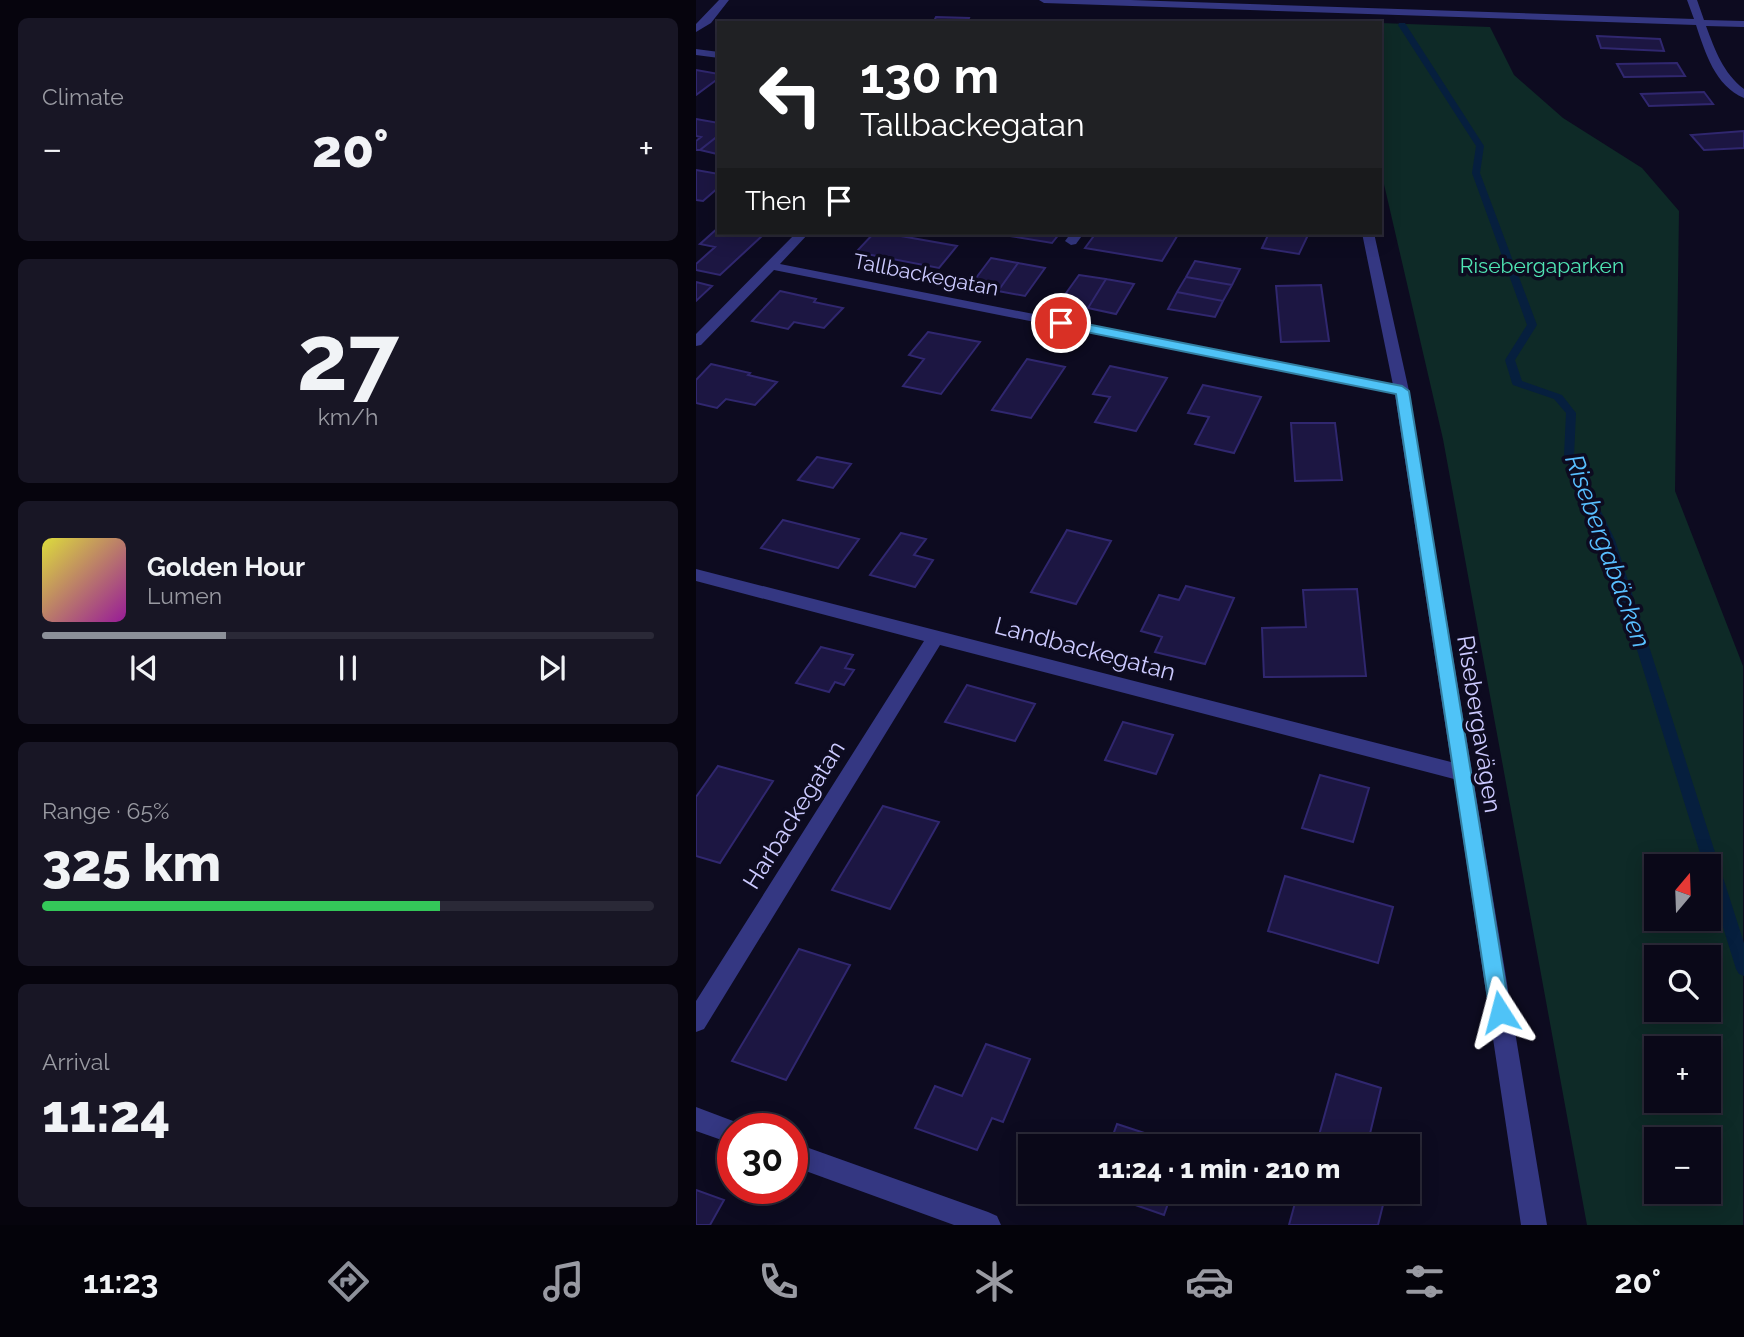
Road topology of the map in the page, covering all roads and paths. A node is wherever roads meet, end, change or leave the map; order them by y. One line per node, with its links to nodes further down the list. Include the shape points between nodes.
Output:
1 (724, 0): 8 (street)
2 (1044, 0): 4 (street)
3 (1692, 0): 5 (street)
4 (1292, 7): 5 (street); 6 (street)
5 (1701, 20): 7 (street); 11 (street, via 1709,49 1726,81)
6 (1297, 21)
7 (1744, 24)
8 (696, 29)
9 (696, 52): 10 (street)
10 (717, 55)
11 (1744, 95)
12 (801, 235): 14 (street)
13 (1368, 235): 16 (street, Risebergavägen)
14 (771, 266): 15 (street); 16 (street, Tallbackegatan)
15 (696, 342)
16 (1402, 391): 19 (street, Risebergavägen)
17 (696, 575): 18 (street, Landbackegatan)
18 (936, 636): 19 (street, Landbackegatan); 20 (street, Harbackegatan)
19 (1461, 773): 25 (street, Risebergavägen)
20 (696, 1021)
21 (696, 1119): 22 (street)
22 (717, 1126)
23 (808, 1160): 24 (street)
24 (988, 1225)
25 (1534, 1225)

